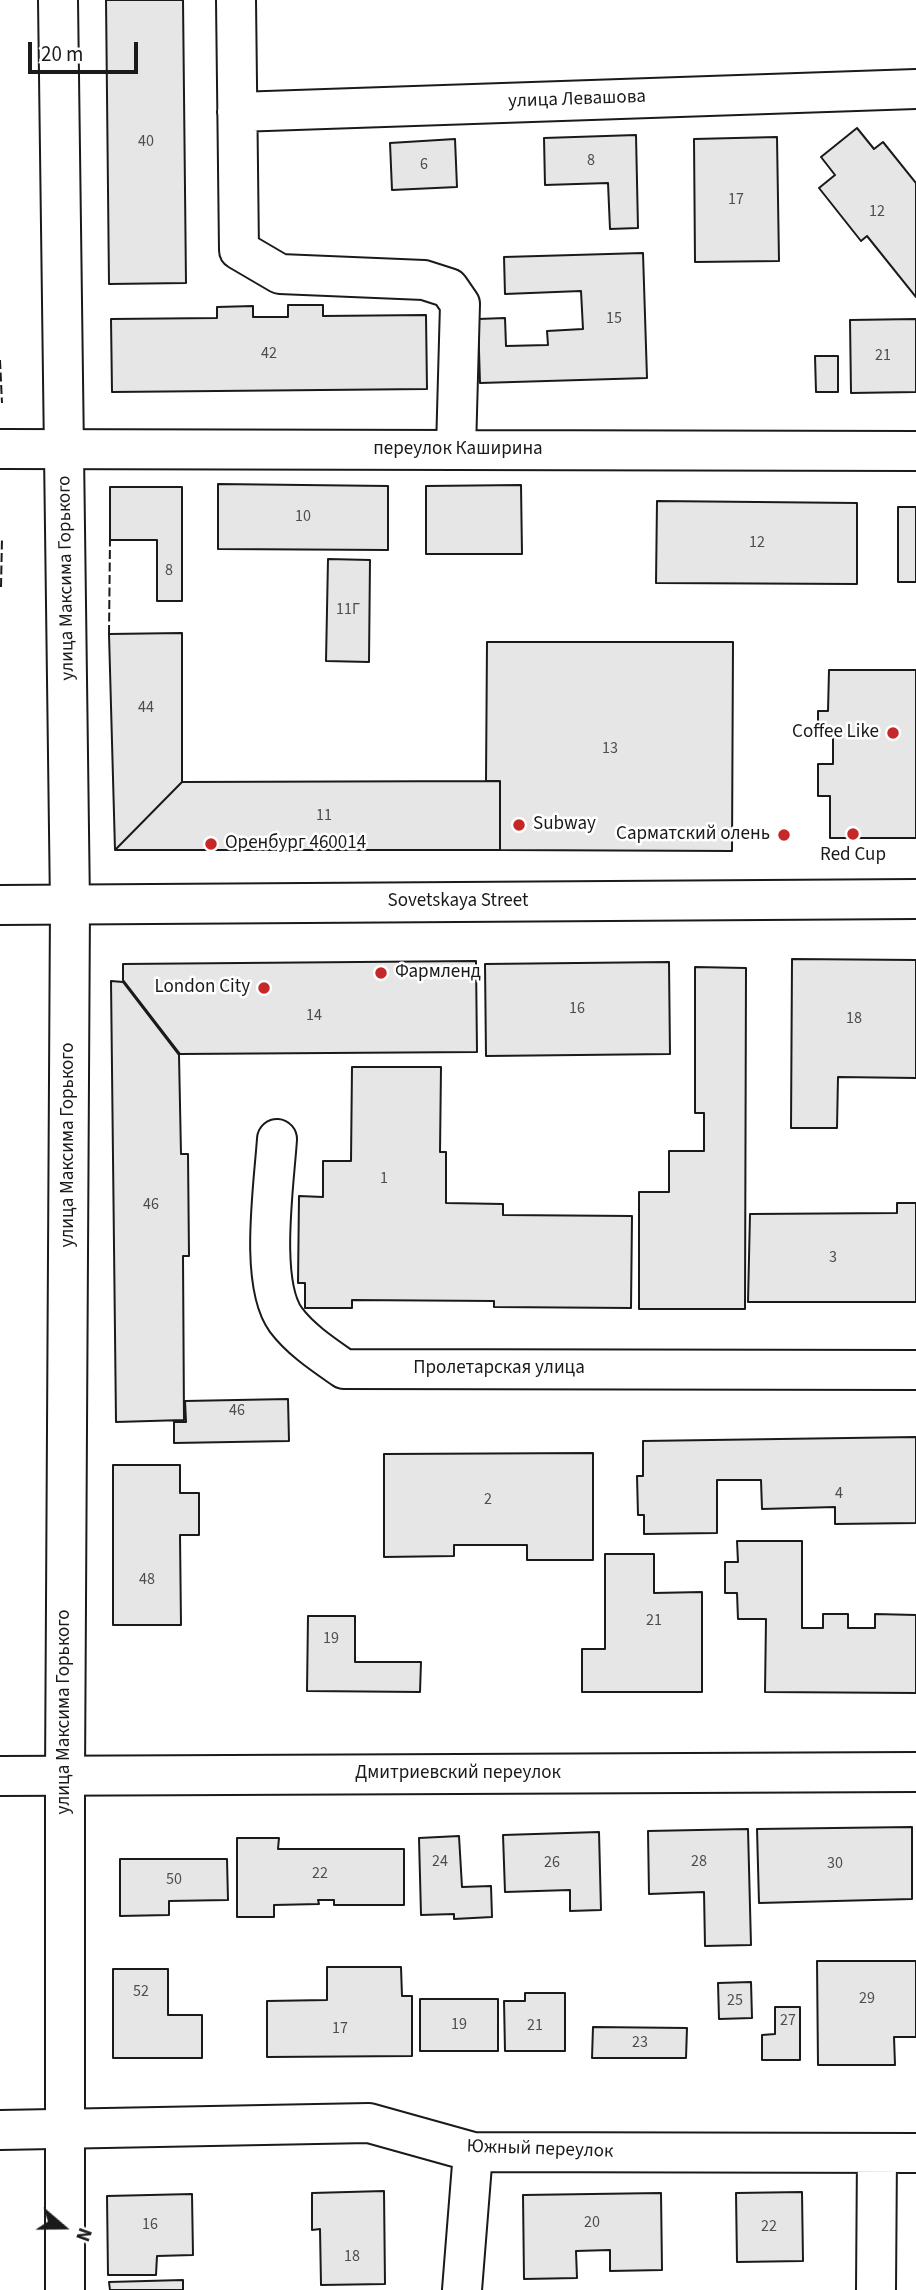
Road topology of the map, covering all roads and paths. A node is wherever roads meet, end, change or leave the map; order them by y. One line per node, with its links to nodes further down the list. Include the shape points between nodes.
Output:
1 (58, 0): 7 (street, улица Максима Горького)
2 (236, 0): 4 (street)
3 (916, 89): 4 (street, улица Левашова)
4 (237, 111): 6 (street, via 239,250 280,274 424,280 449,288 460,304)
5 (0, 449): 7 (street, переулок Каширина)
6 (456, 449): 7 (street, переулок Каширина); 8 (street, переулок Каширина)
7 (65, 450): 11 (street, улица Максима Горького)
8 (916, 451)
9 (916, 899): 11 (street, Sovetskaya Street)
10 (0, 905): 11 (street, Sovetskaya Street)
11 (70, 905): 16 (street, улица Максима Горького)
12 (277, 1139): 13 (street, Пролетарская улица, via 270,1277 285,1319 344,1369)
13 (916, 1370)
14 (916, 1772): 16 (street, Дмитриевский переулок)
15 (0, 1776): 16 (street, Дмитриевский переулок)
16 (65, 1776): 18 (street, улица Максима Горького)
17 (0, 2130): 18 (street, Южный переулок)
18 (64, 2130): 19 (street, Южный переулок, via 369,2123); 22 (street, улица Максима Горького)
19 (473, 2152): 21 (street, Южный переулок); 23 (street)
20 (916, 2153): 21 (street, Южный переулок)
21 (877, 2154): 24 (street)
22 (65, 2290)
23 (462, 2290)
24 (876, 2290)

